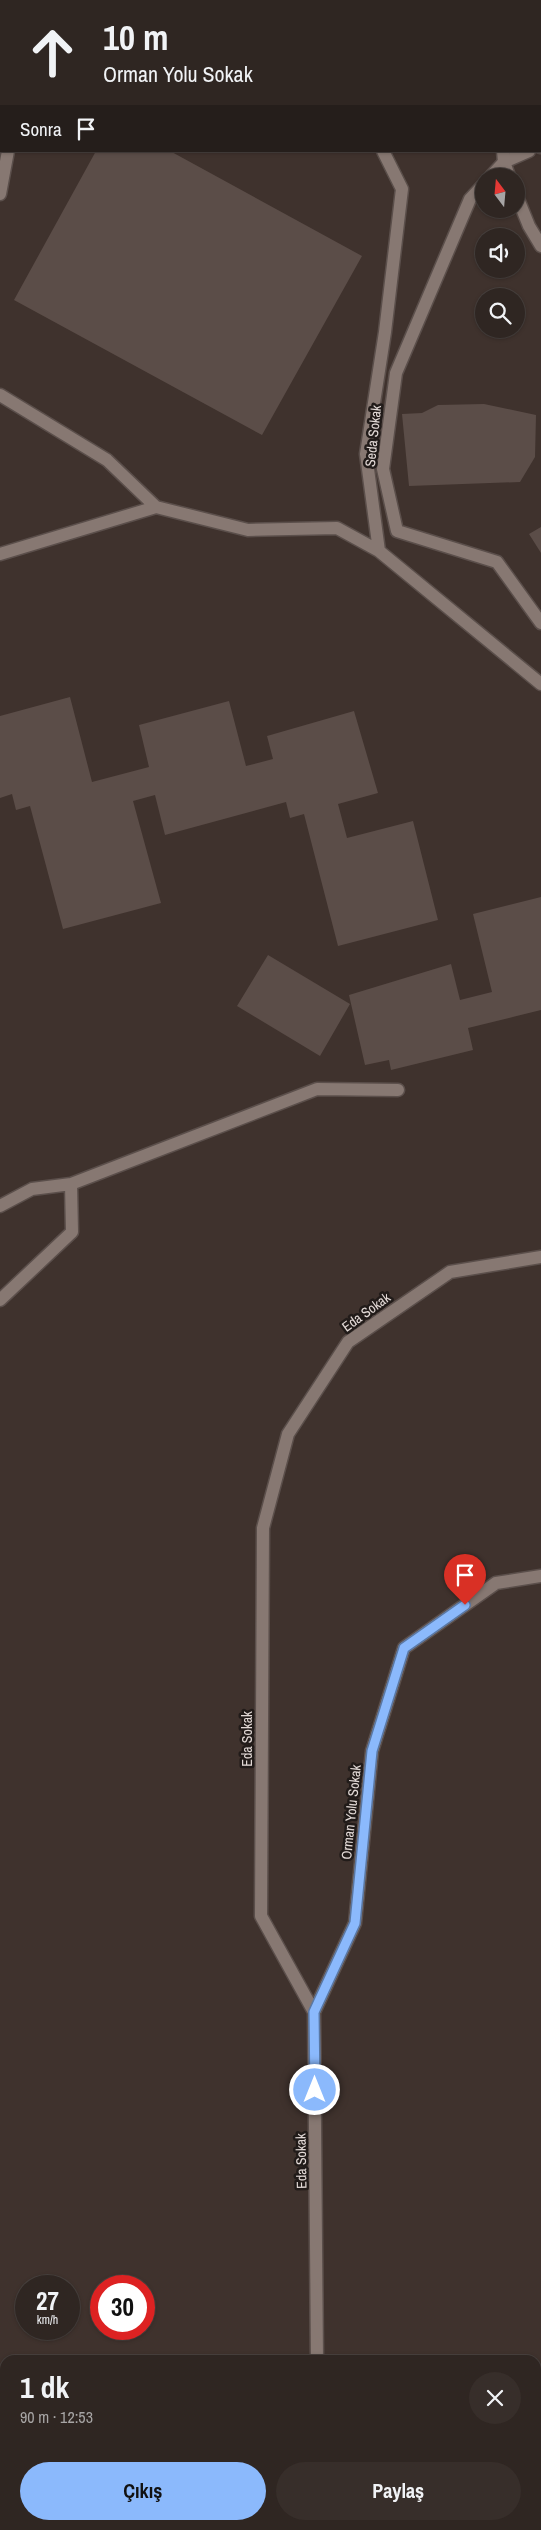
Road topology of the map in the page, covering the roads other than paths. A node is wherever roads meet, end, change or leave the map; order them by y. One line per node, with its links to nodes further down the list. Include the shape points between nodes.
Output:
1 (8, 152): 6 (street)
2 (384, 152): 12 (street, via 402,188 366,454)
3 (525, 152): 4 (street)
4 (504, 157): 5 (street)
5 (496, 168)
6 (0, 194)
7 (475, 194): 14 (street, Seda Sokak, via 396,373 383,469 397,531 497,562)
8 (525, 216): 9 (street)
9 (541, 246)
10 (0, 395): 11 (street, via 107,460)
11 (156, 507): 12 (street, via 248,530 336,528); 13 (street)
12 (379, 551): 15 (street)
13 (0, 554)
14 (541, 623)
15 (541, 684)
16 (398, 1090): 17 (street, via 317,1089)
17 (71, 1184): 18 (street, via 32,1189); 20 (street, via 72,1232)
18 (0, 1206)
19 (541, 1257): 22 (street, Eda Sokak, via 450,1272 348,1342 288,1434 263,1528 261,1916)
20 (0, 1300)
21 (541, 1576): 22 (street, Orman Yolu Sokak, via 496,1583 404,1648 372,1751 355,1923)
22 (314, 2012): 23 (street, Eda Sokak)
23 (317, 2355)

